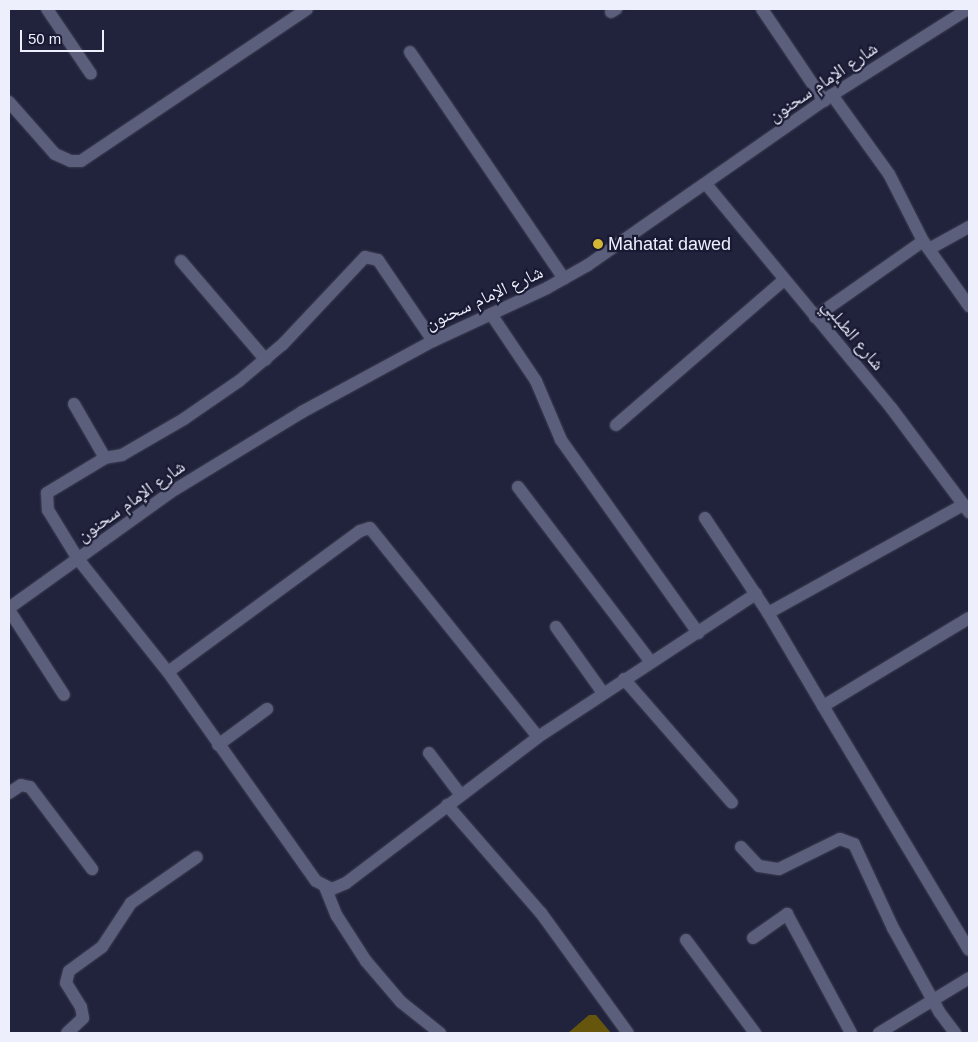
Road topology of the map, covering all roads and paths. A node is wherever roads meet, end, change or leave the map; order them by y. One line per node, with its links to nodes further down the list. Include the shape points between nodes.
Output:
1 (47, 9): 6 (street)
2 (307, 9): 8 (street, via 81,161 71,162 55,154)
3 (762, 9): 7 (street)
4 (968, 9): 7 (street, شارع الإمام سحنون)
5 (410, 52): 13 (street)
6 (91, 74)
7 (828, 98): 9 (street, شارع الإمام سحنون); 11 (street, via 889,174)
8 (9, 102)
9 (706, 184): 13 (street, شارع الإمام سحنون, via 648,226); 14 (street, شارع الطبلبي)
10 (969, 226): 11 (street)
11 (926, 245): 15 (street); 17 (street)
12 (182, 261): 19 (street)
13 (564, 279): 16 (street, شارع الإمام سحنون)
14 (784, 280): 17 (street, شارع الطبلبي); 21 (street)
15 (969, 306)
16 (491, 314): 18 (street, شارع الإمام سحنون); 32 (street, via 536,381 562,440)
17 (815, 317): 24 (street, شارع الطبلبي, via 892,409)
18 (433, 341): 19 (street, via 378,260 368,256); 26 (street, شارع الإمام سحنون, via 310,408 171,492)
19 (266, 360): 22 (street, via 184,419 119,457)
20 (74, 404): 22 (street)
21 (616, 426)
22 (105, 458): 26 (street, via 47,493 48,510)
23 (518, 487): 33 (street)
24 (966, 508): 29 (street)
25 (705, 518): 27 (street)
26 (78, 559): 28 (street, شارع الإمام سحنون); 34 (street)
27 (756, 594): 29 (street); 32 (street)
28 (9, 609): 37 (street)
29 (768, 613): 38 (street)
30 (969, 618): 38 (street)
31 (556, 627): 36 (street)
32 (698, 632): 33 (street)
33 (651, 662): 35 (street)
34 (168, 672): 40 (street, via 360,530 370,528); 41 (street)
35 (624, 679): 36 (street); 45 (street)
36 (603, 693): 40 (street)
37 (64, 695)
38 (823, 706): 53 (street)
39 (267, 709): 41 (street)
40 (538, 737): 44 (street)
41 (218, 745): 50 (street, via 316,881)
42 (429, 753): 44 (street)
43 (9, 793): 49 (street, via 21,785 30,786)
44 (460, 794): 46 (street)
45 (732, 803)
46 (447, 805): 50 (street, via 346,883 332,889); 58 (street, via 541,913)
47 (741, 847): 55 (street, via 759,866 779,870 840,839 854,844 893,928)
48 (197, 857): 56 (street, via 131,903 102,947 68,971 66,984 81,1007 82,1018)
49 (92, 869)
50 (325, 887): 57 (street, via 336,916 366,962 401,1002)
51 (753, 938): 60 (street, via 787,914)
52 (686, 940): 59 (street)
53 (969, 950)
54 (969, 978): 55 (street)
55 (933, 1000): 61 (street); 62 (street)
56 (67, 1033)
57 (440, 1033)
58 (628, 1033)
59 (755, 1033)
60 (852, 1033)
61 (879, 1033)
62 (955, 1033)

